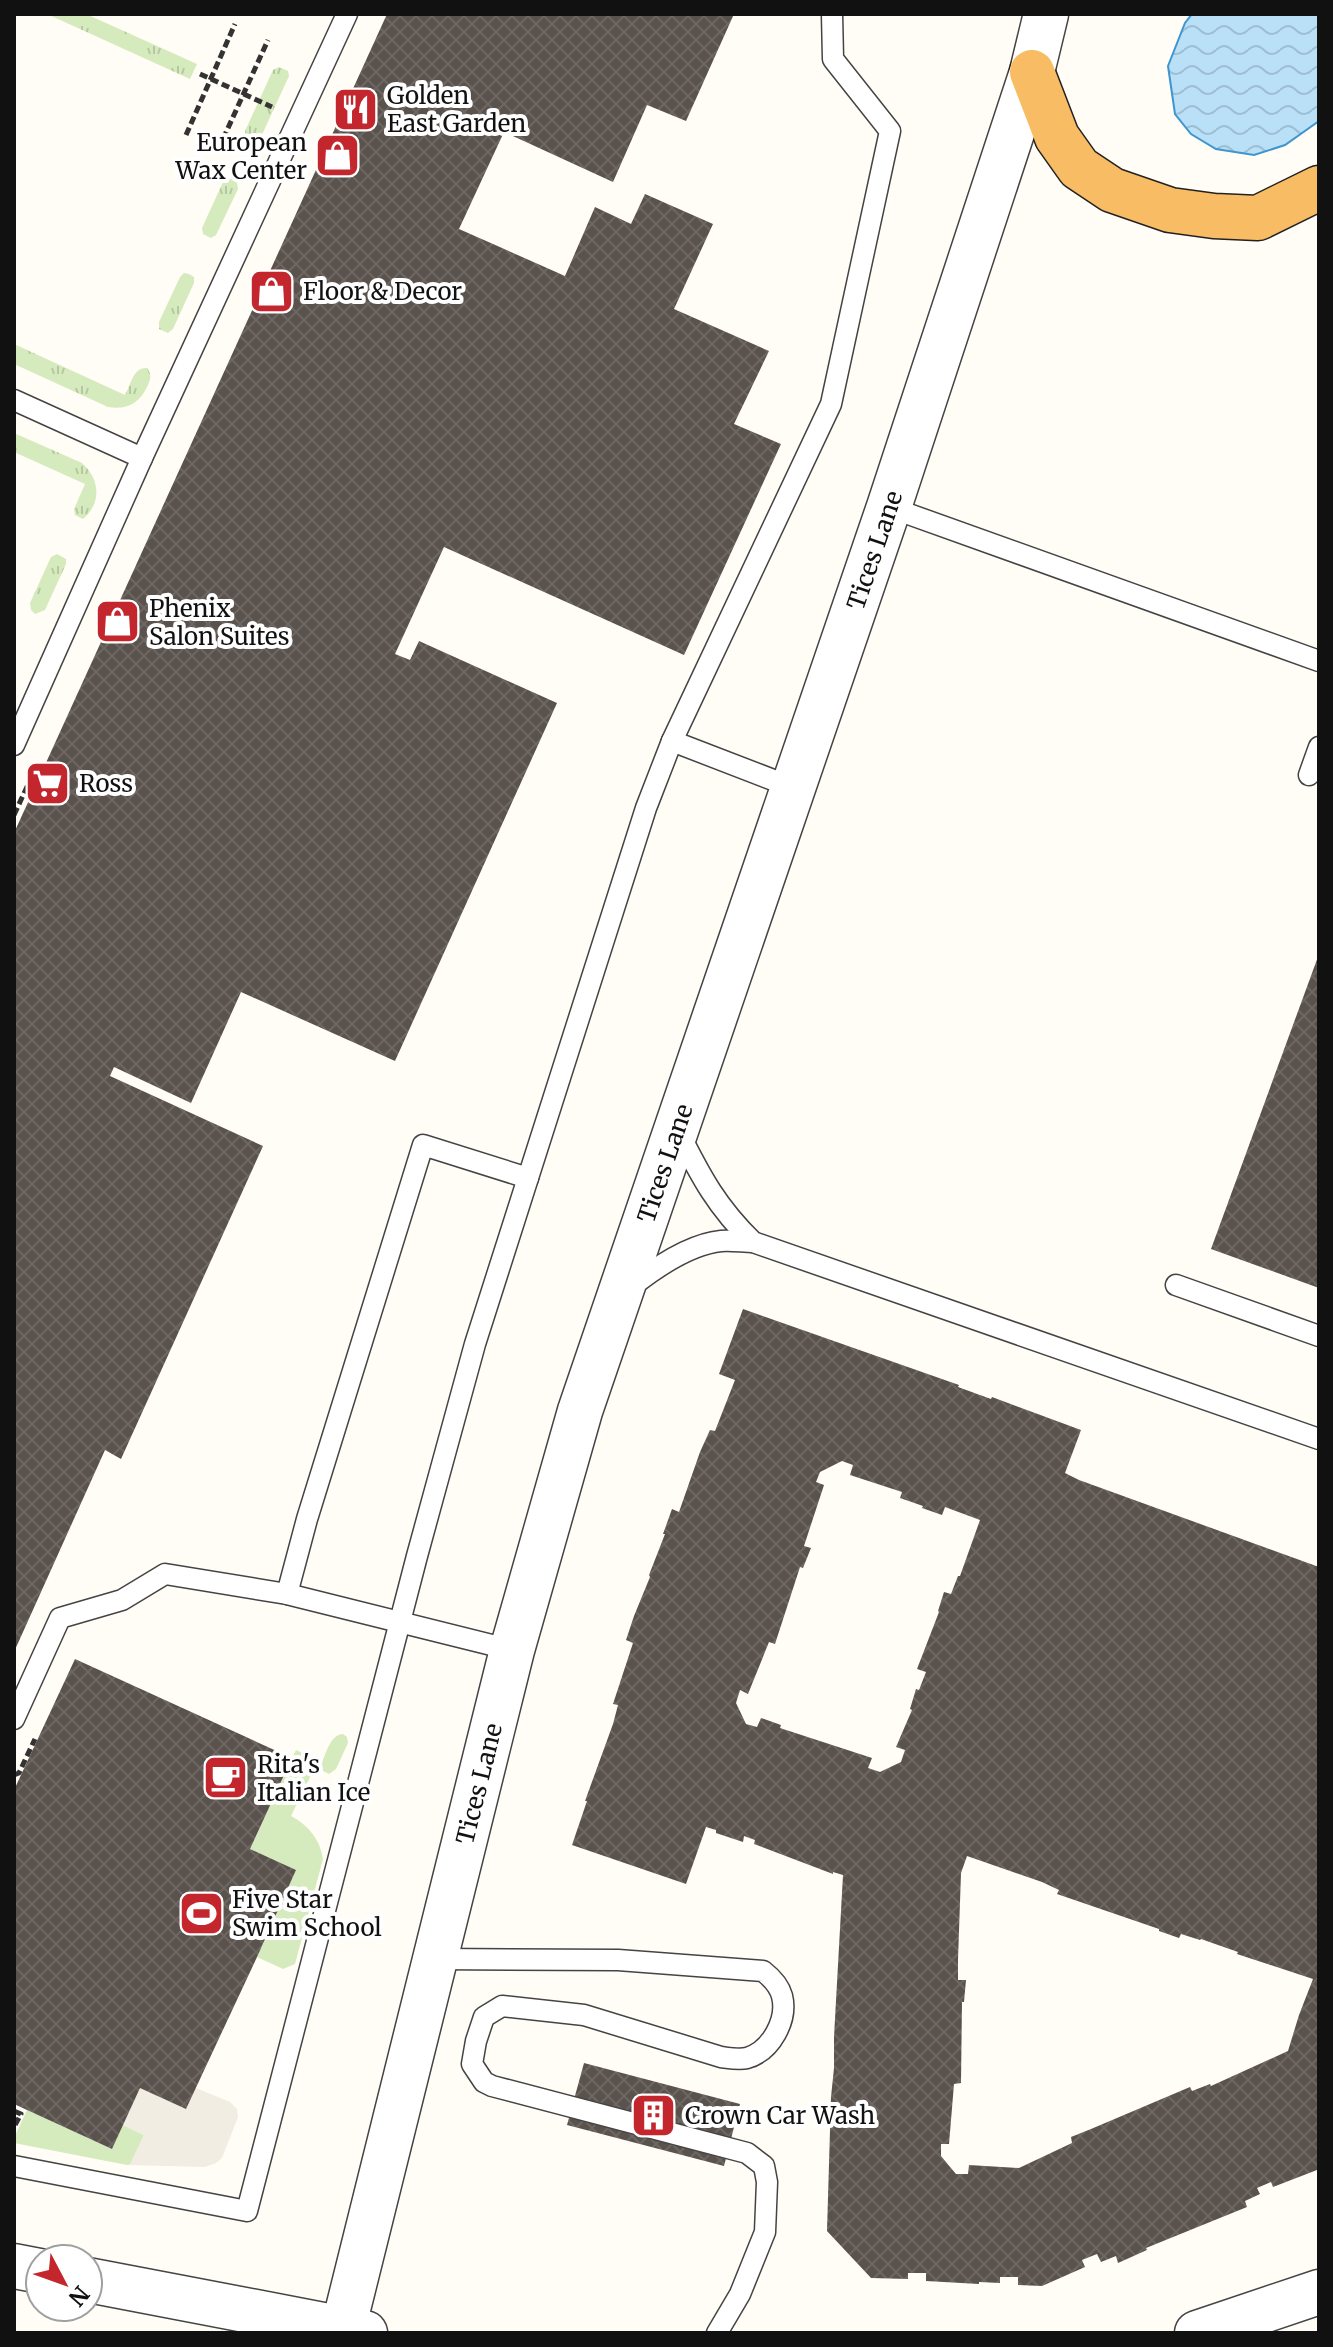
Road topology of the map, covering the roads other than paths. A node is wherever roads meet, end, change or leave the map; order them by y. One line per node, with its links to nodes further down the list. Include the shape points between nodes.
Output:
1 (347, 14): 7 (lane)
2 (832, 14): 10 (lane, via 833,59 890,131 831,404)
3 (1046, 14): 4 (street, Tices Lane)
4 (1032, 72): 5 (highway, via 1057,137 1079,168 1112,190 1170,210 1258,218); 8 (street, Tices Lane)
5 (1319, 188)
6 (14, 400): 7 (lane)
7 (142, 458): 11 (lane)
8 (889, 507): 9 (lane); 14 (street, Tices Lane)
9 (1319, 661)
10 (672, 741): 14 (lane); 16 (lane)
11 (14, 745)
12 (1319, 747): 13 (lane)
13 (1309, 775)
14 (794, 788): 15 (street, Tices Lane)
15 (677, 1129): 17 (lane, via 728,1218); 19 (street, Tices Lane)
16 (528, 1178): 22 (lane, via 423,1145); 23 (lane, via 475,1344)
17 (753, 1242): 19 (lane, via 700,1246 656,1267); 21 (lane)
18 (1176, 1285): 20 (lane)
19 (619, 1297): 24 (street, Tices Lane, via 580,1411)
20 (1319, 1336)
21 (1319, 1439)
22 (287, 1594): 23 (lane); 25 (lane, via 165,1574 122,1600 60,1618)
23 (401, 1623): 24 (lane); 27 (lane, via 247,2211)
24 (512, 1650): 26 (street, Tices Lane)
25 (14, 1719)
26 (435, 1959): 30 (street, Tices Lane); 31 (lane, via 618,1960 751,1969 774,1980 784,2012 777,2032 763,2051 745,2059 721,2057 584,2015 502,2006 484,2017 472,2064 492,2086 747,2153 764,2166 765,2232 740,2294)
27 (14, 2166)
28 (104, 2283): 30 (street)
29 (1319, 2292): 32 (street)
30 (354, 2331)
31 (717, 2333)
32 (1197, 2333)

